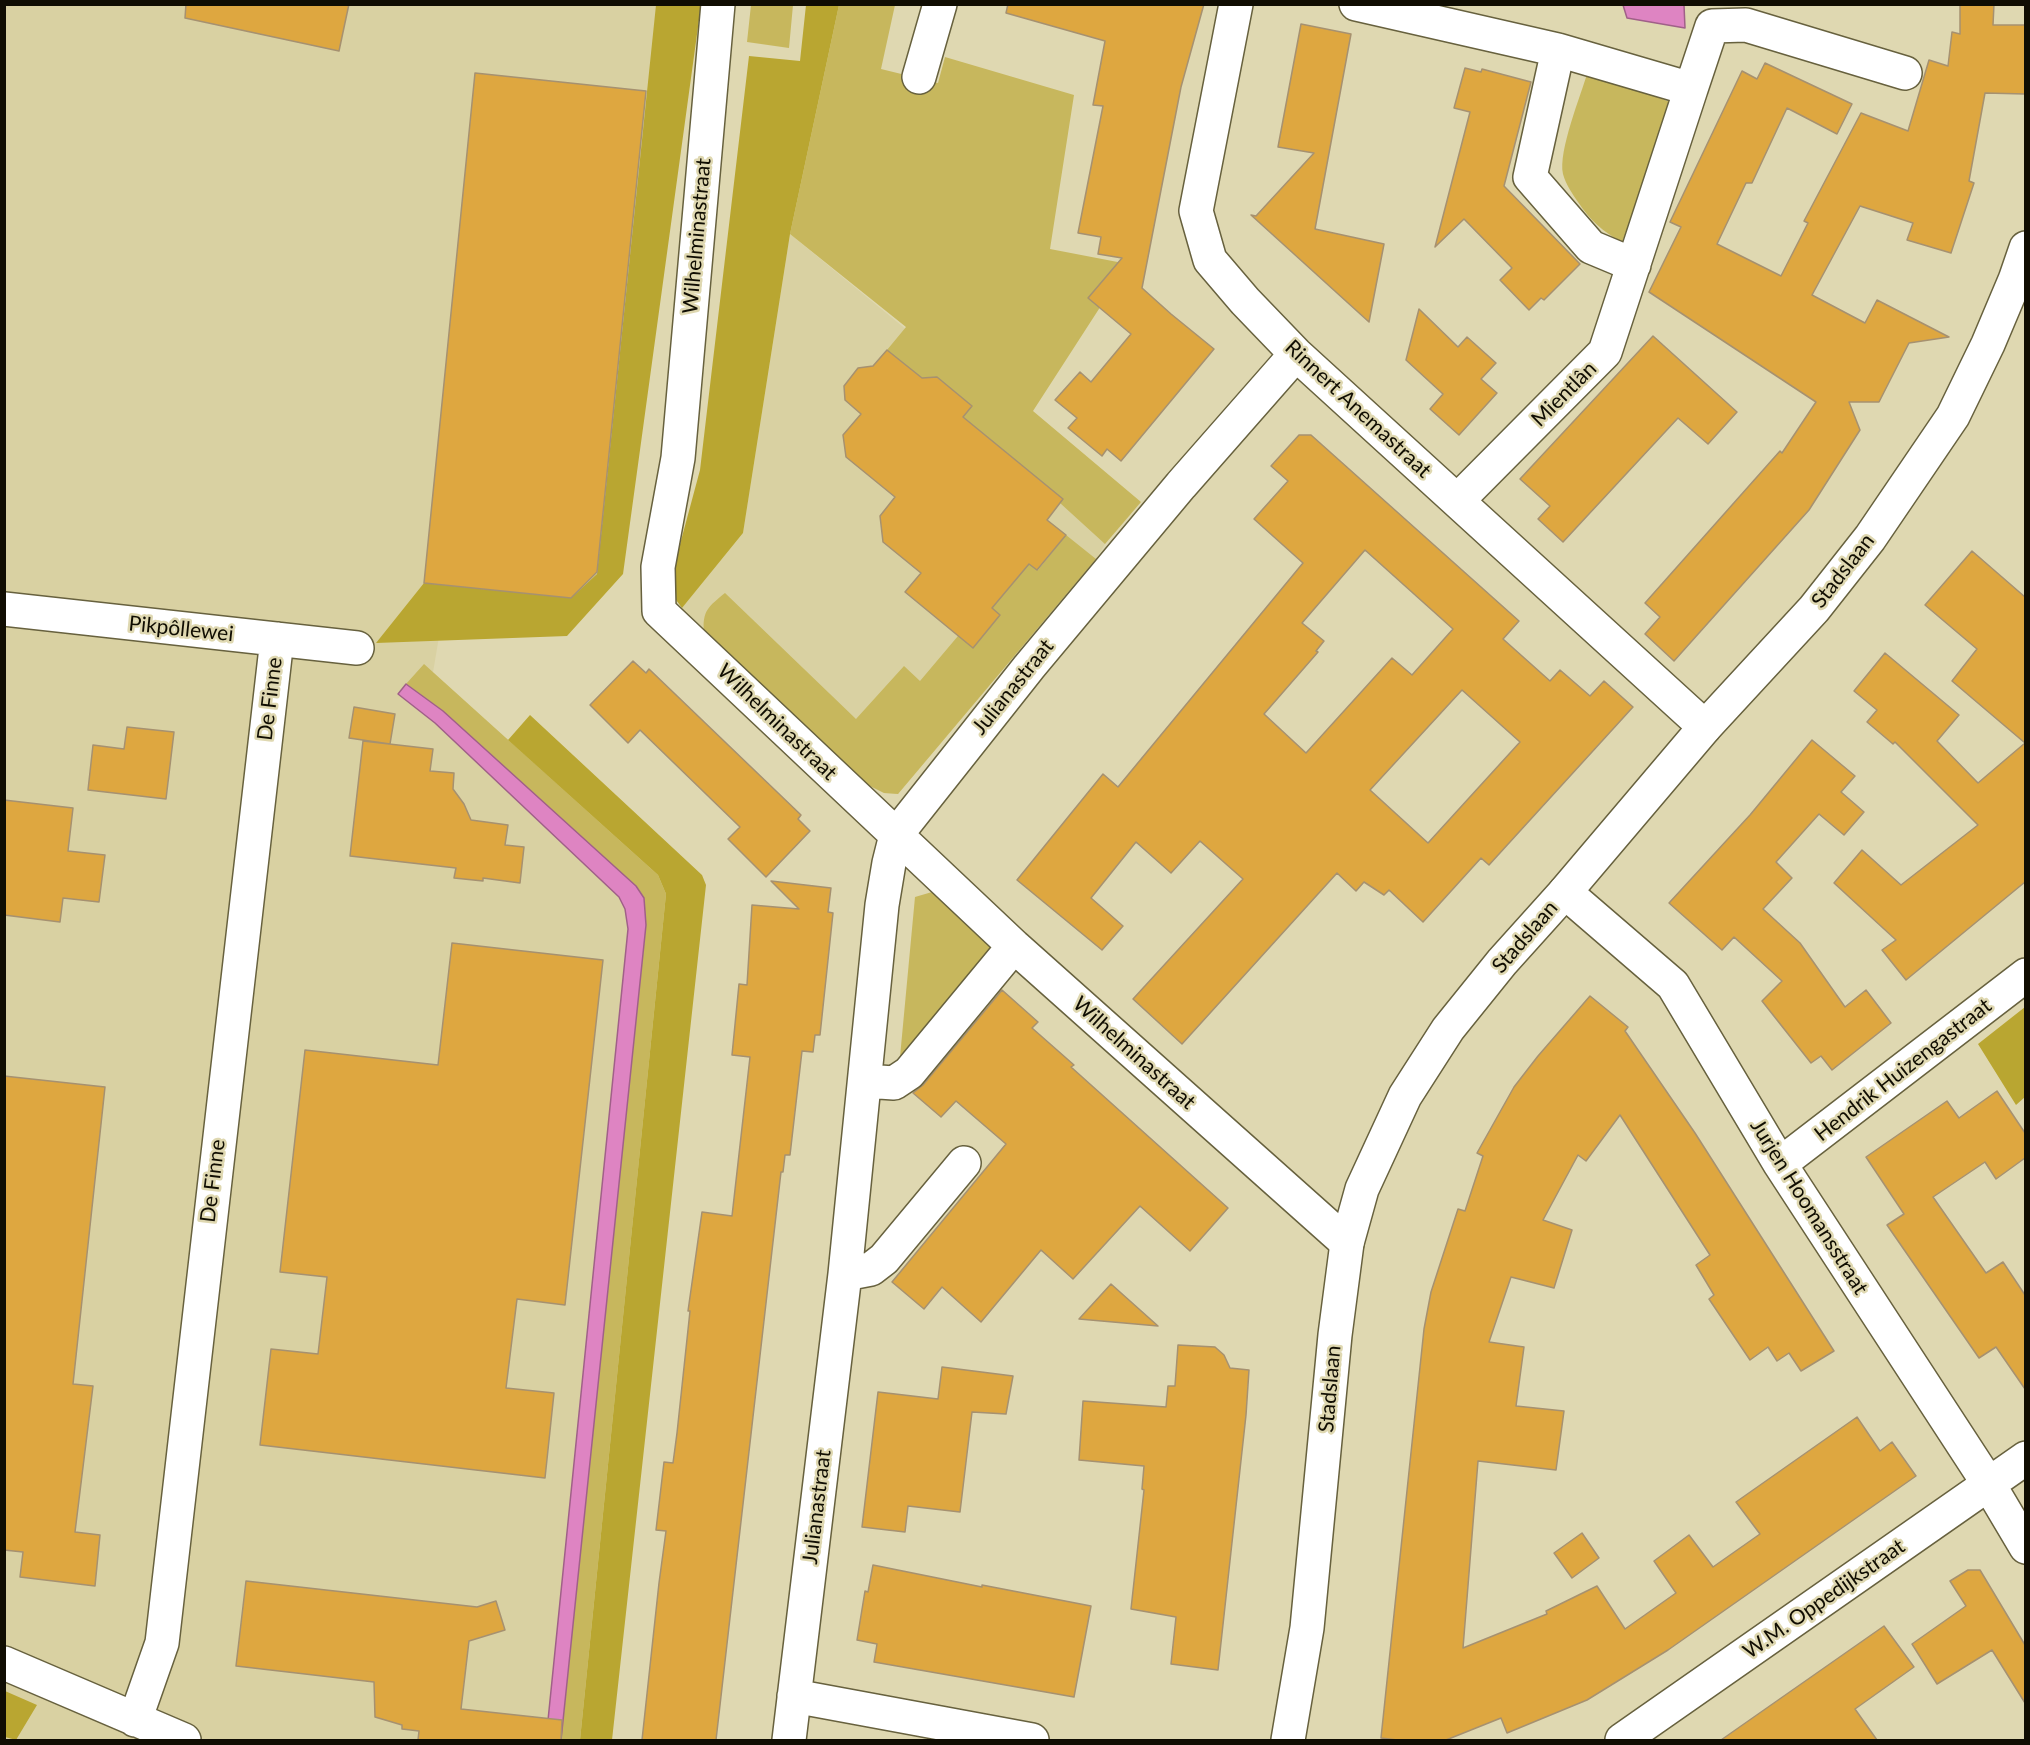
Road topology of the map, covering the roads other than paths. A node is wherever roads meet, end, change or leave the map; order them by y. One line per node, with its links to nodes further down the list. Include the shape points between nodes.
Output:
1 (718, 4): 17 (street, Wilhelminastraat, via 678,458 658,567 659,610)
2 (940, 4): 7 (street)
3 (1236, 4): 11 (street, Rinnert Anemastraat, via 1196,211 1210,260)
4 (1356, 4): 5 (street)
5 (1558, 50): 8 (street); 10 (street, via 1530,177 1591,247)
6 (1905, 73): 8 (street, Mientlân, via 1746,25 1712,27)
7 (919, 77)
8 (1691, 89): 10 (street, Mientlân)
9 (2025, 248): 16 (street, Stadslaan, via 1988,344 1953,416 1904,491 1814,609)
10 (1634, 265): 12 (street, Mientlân, via 1605,352)
11 (1296, 354): 12 (street, Rinnert Anemastraat); 17 (street, Julianastraat, via 1029,667)
12 (1458, 500): 16 (street, Rinnert Anemastraat)
13 (4, 609): 14 (street, Pikpôllewei)
14 (277, 639): 15 (street, Pikpôllewei); 31 (street, De Finne, via 162,1642)
15 (357, 648)
16 (1705, 727): 18 (street, Stadslaan)
17 (896, 835): 19 (street, Wilhelminastraat); 21 (street, Julianastraat, via 882,905)
18 (1565, 892): 23 (street, Jurjen Hoomansstraat, via 1673,985); 24 (street, Stadslaan, via 1448,1029 1405,1096 1362,1189)
19 (1014, 946): 21 (street, via 909,1073 894,1083); 24 (street, Wilhelminastraat)
20 (2025, 975): 23 (street, Hendrik Huizengastraat)
21 (865, 1082): 25 (street, Julianastraat)
22 (964, 1163): 25 (street, via 884,1259 871,1269)
23 (1780, 1164): 27 (street, Jurjen Hoomansstraat)
24 (1347, 1243): 35 (street, Stadslaan, via 1307,1628)
25 (845, 1274): 30 (street, Julianastraat)
26 (2025, 1458): 27 (street, W.M. Oppedijkstraat)
27 (1988, 1483): 28 (street, Jurjen Hoomansstraat); 36 (street, W.M. Oppedijkstraat)
28 (2025, 1547)
29 (4, 1663): 31 (street)
30 (794, 1696): 33 (street, Julianastraat); 34 (street)
31 (135, 1720): 32 (street)
32 (184, 1740)
33 (789, 1740)
34 (1032, 1740)
35 (1288, 1740)
36 (1622, 1740)

